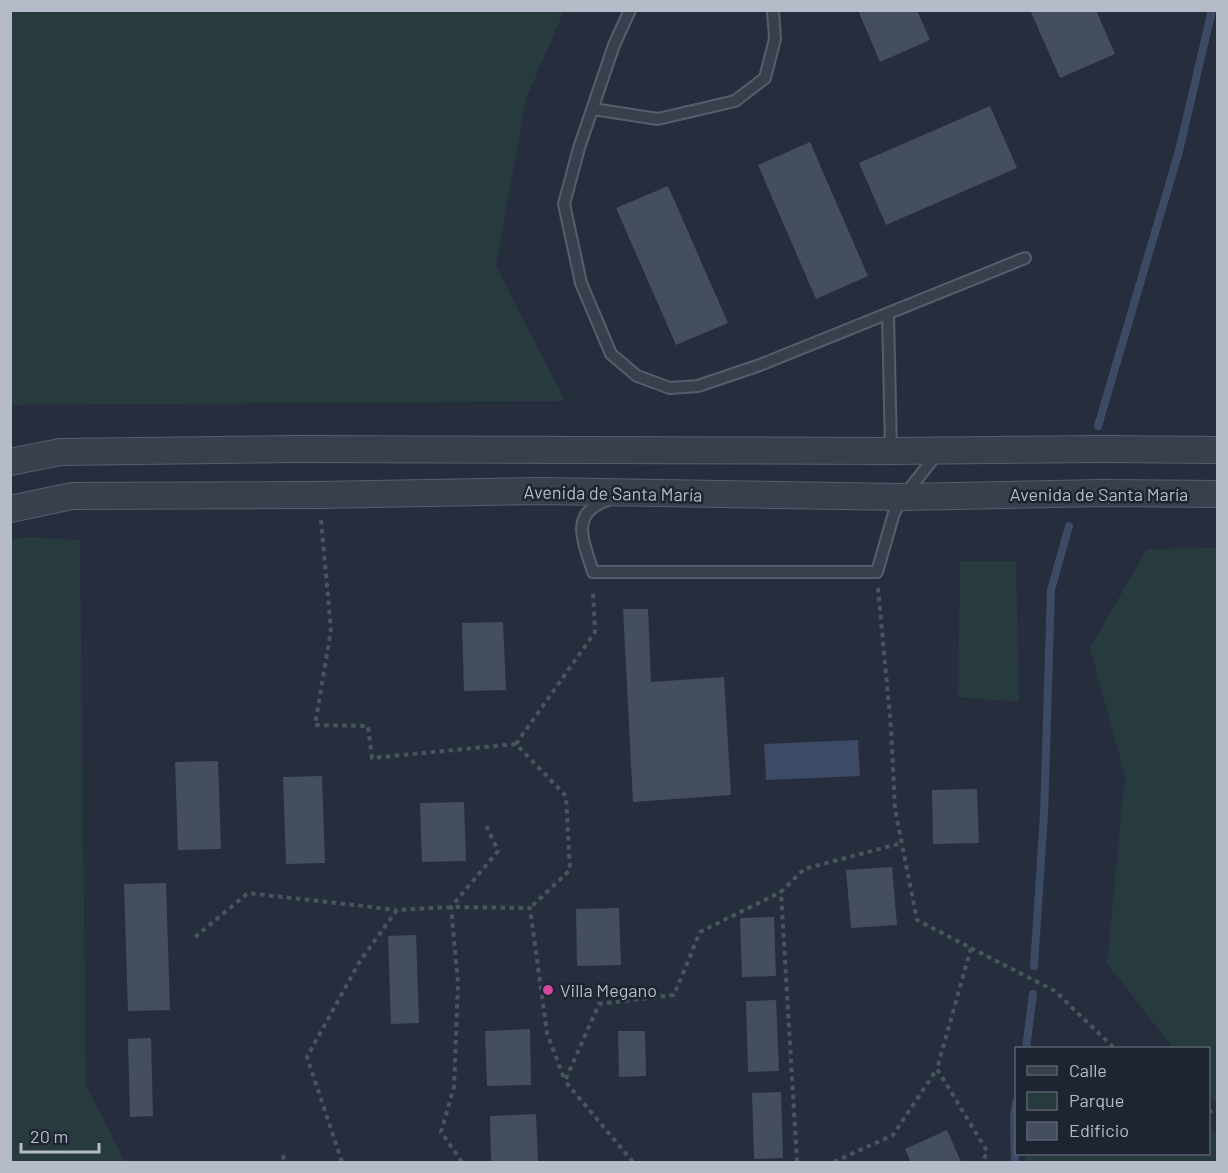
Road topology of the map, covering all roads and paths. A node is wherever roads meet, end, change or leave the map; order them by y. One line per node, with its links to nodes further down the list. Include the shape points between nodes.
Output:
1 (630, 10): 3 (lane)
2 (773, 10): 3 (lane, via 775,39 765,78 735,101 658,118)
3 (592, 109): 5 (lane, via 564,204 581,283 606,344 611,354 636,376 670,388 698,386)
4 (1024, 258): 5 (lane)
5 (888, 314): 7 (lane)
6 (1218, 450): 8 (street)
7 (891, 452): 8 (street); 9 (street, via 298,448 60,452)
8 (938, 452): 13 (lane)
9 (10, 462)
10 (631, 493): 12 (street, Avenida de Santa María); 13 (street, Avenida de Santa María); 15 (lane, via 597,504 583,517 581,531)
11 (1218, 494): 13 (street, Avenida de Santa María)
12 (318, 495): 14 (street, Avenida de Santa María, via 72,496); 17 (path, via 331,630 315,725 368,726 372,758)
13 (903, 497): 16 (lane, via 894,513)
14 (10, 509)
15 (593, 572): 16 (lane); 17 (path, via 595,632)
16 (877, 572): 19 (path, via 895,809)
17 (516, 744): 22 (path, via 566,796 570,870)
18 (485, 823): 21 (path, via 498,851)
19 (902, 843): 20 (path, via 804,869); 25 (path, via 916,920)
20 (781, 892): 28 (path, via 700,932 674,995 599,1004); 34 (path)
21 (451, 907): 22 (path); 23 (path); 32 (path, via 458,983 454,1087 441,1132)
22 (530, 908): 28 (path, via 547,1033)
23 (397, 910): 24 (path, via 248,893); 31 (path, via 360,961 307,1057)
24 (195, 937)
25 (971, 948): 26 (path, via 1055,991); 27 (path)
26 (1113, 1047)
27 (937, 1069): 35 (path, via 893,1135); 36 (path, via 987,1151)
28 (565, 1082): 33 (path)
29 (283, 1155): 30 (path)
30 (284, 1162)
31 (342, 1162)
32 (462, 1162)
33 (633, 1162)
34 (797, 1162)
35 (834, 1162)
36 (983, 1162)

